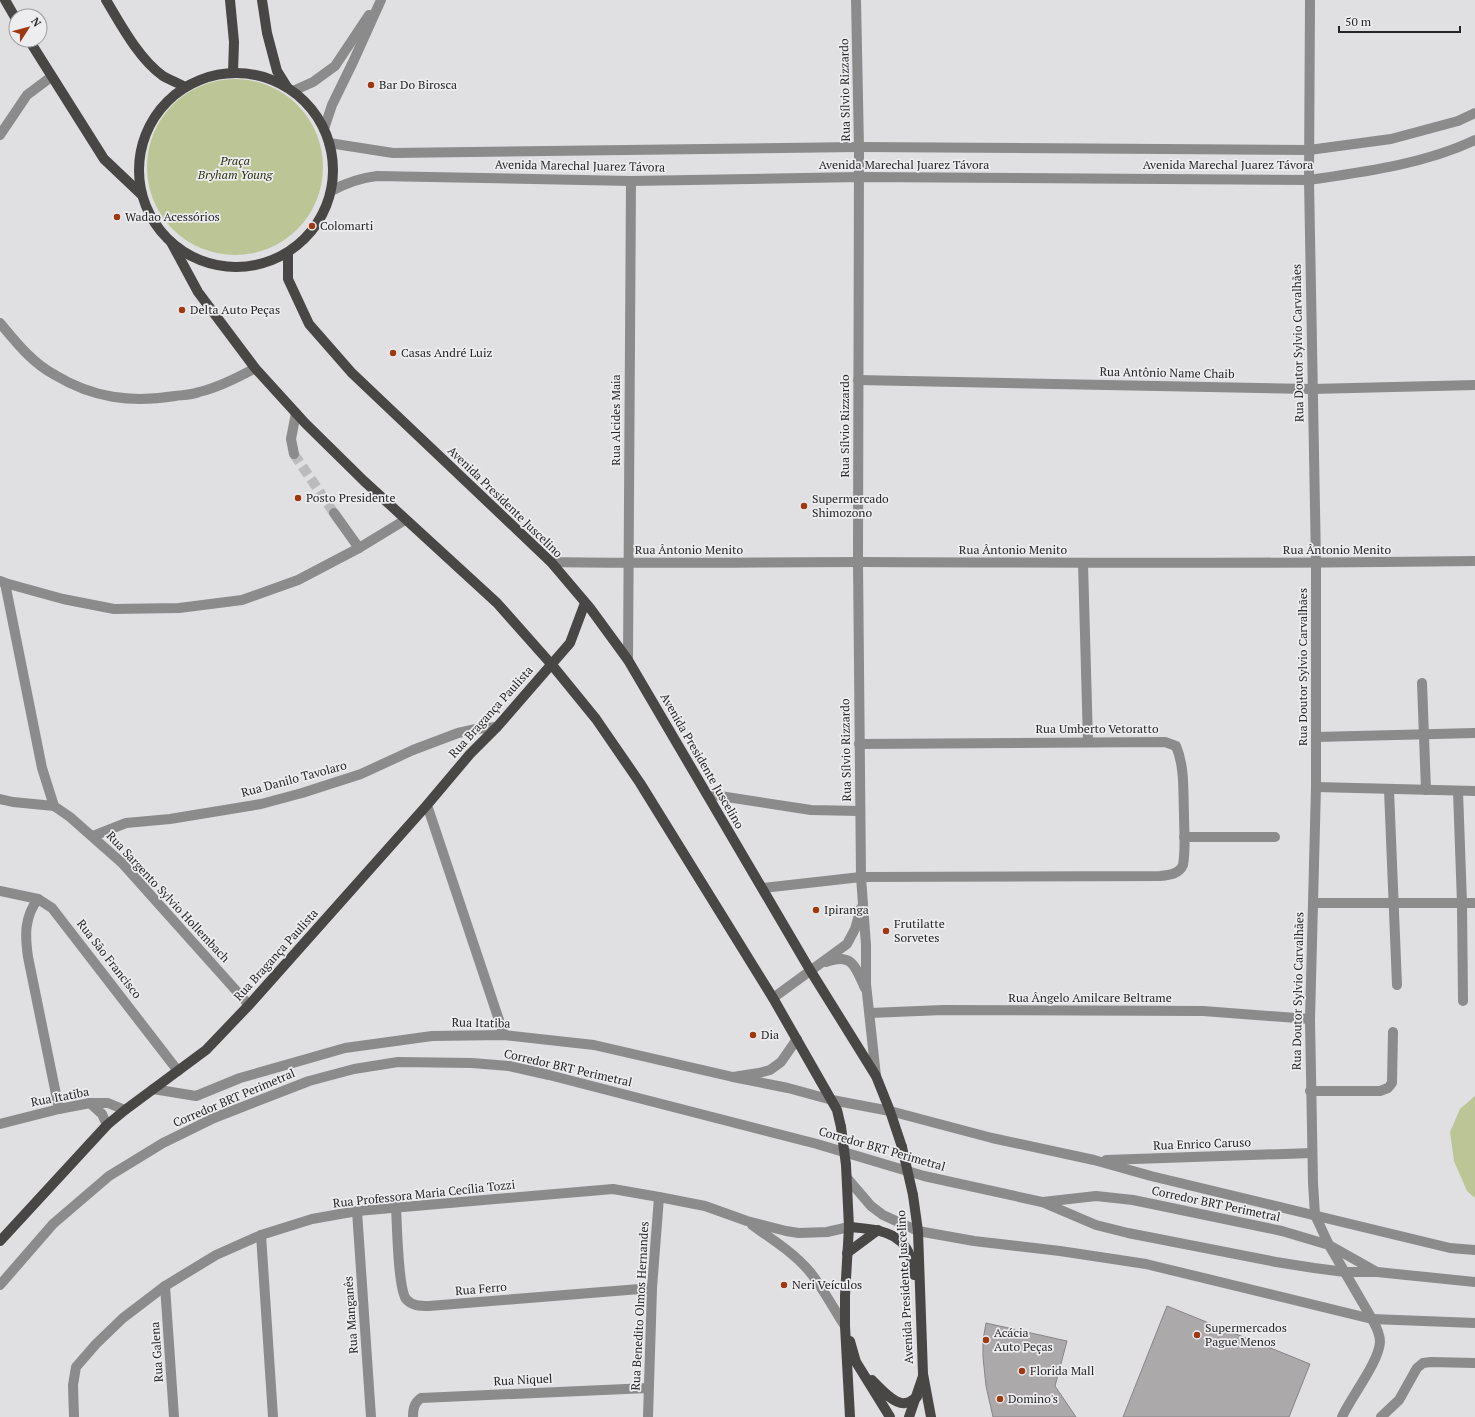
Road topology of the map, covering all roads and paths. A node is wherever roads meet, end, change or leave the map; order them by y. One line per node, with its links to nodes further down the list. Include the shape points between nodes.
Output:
1 (106, 0): 11 (main road, via 148,63 163,76)
2 (230, 0): 9 (main road, via 234,42)
3 (262, 0): 12 (main road, via 277,71)
4 (378, 0): 12 (street, via 335,66 313,82)
5 (381, 0): 14 (street, via 332,105)
6 (856, 0): 18 (street, Rua Sílvio Rizzardo)
7 (1310, 0): 19 (street, Rua Doutor Sylvio Carvalhães)
8 (34, 48): 10 (main road)
9 (232, 72): 11 (main road, via 208,77); 12 (main road, via 261,76)
10 (51, 77): 15 (street, via 27,95); 24 (main road, via 104,158)
11 (185, 87): 24 (main road, via 166,102 151,122 142,146 139,170)
12 (290, 89): 14 (main road)
13 (1475, 113): 19 (street, Avenida Marechal Juarez Távora, via 1391,139)
14 (324, 129): 17 (main road)
15 (0, 135)
16 (1475, 140): 21 (street, Avenida Marechal Juarez Távora, via 1432,156 1391,167)
17 (329, 142): 18 (street, Avenida Marechal Juarez Távora, via 393,153); 23 (main road, via 333,167)
18 (859, 147): 19 (street, Avenida Marechal Juarez Távora); 20 (street, Rua Sílvio Rizzardo)
19 (1309, 150): 21 (street, Rua Doutor Sylvio Carvalhães)
20 (859, 177): 21 (street, Avenida Marechal Juarez Távora); 22 (street, Avenida Marechal Juarez Távora); 29 (street, Rua Sílvio Rizzardo)
21 (1309, 180): 31 (street, Rua Doutor Sylvio Carvalhães)
22 (631, 181): 23 (street, Avenida Marechal Juarez Távora, via 377,176 349,182); 42 (street, Rua Alcides Maia)
23 (331, 191): 26 (main road, via 318,223)
24 (142, 195): 25 (main road, via 158,228)
25 (171, 242): 26 (main road, via 199,260 231,267 261,264); 28 (main road, via 198,292)
26 (288, 253): 37 (main road, Avenida Presidente Juscelino, via 288,279 309,324 351,372)
27 (0, 323): 28 (street, via 27,354 54,375 88,391 122,399 158,399 198,393 229,382)
28 (255, 368): 32 (main road)
29 (858, 380): 31 (street, Rua Antônio Name Chaib); 38 (street, Rua Sílvio Rizzardo)
30 (1475, 385): 31 (street, Rua Antônio Name Chaib)
31 (1312, 389): 41 (street, Rua Doutor Sylvio Carvalhães)
32 (296, 413): 33 (street, via 291,439); 35 (main road)
33 (294, 454)
34 (334, 513): 36 (street)
35 (405, 520): 36 (street); 46 (main road, via 497,602)
36 (359, 548): 43 (street, via 298,580 242,600 179,608 114,609 63,599)
37 (551, 562): 42 (street, Rua Ântonio Menito); 44 (main road, Avenida Presidente Juscelino)
38 (858, 562): 40 (street, Rua Ântonio Menito); 42 (street, Rua Ântonio Menito); 53 (street, Rua Sílvio Rizzardo)
39 (1475, 562): 41 (street, Rua Ântonio Menito)
40 (1083, 563): 41 (street, Rua Ântonio Menito); 52 (street)
41 (1316, 563): 51 (street, Rua Doutor Sylvio Carvalhães)
42 (628, 564): 45 (street, Rua Alcides Maia)
43 (2, 582): 62 (street, via 42,768)
44 (585, 603): 45 (main road, Avenida Presidente Juscelino); 46 (main road, Rua Bragança Paulista, via 570,643)
45 (628, 660): 59 (main road, Avenida Presidente Juscelino)
46 (552, 665): 48 (main road, Rua Bragança Paulista); 79 (main road, via 596,720 640,783)
47 (1422, 683): 50 (street)
48 (497, 727): 61 (main road, Rua Bragança Paulista, via 470,754); 64 (street, Rua Danilo Tavolaro, via 458,733 361,774 268,802 170,819 126,823)
49 (1475, 733): 50 (street)
50 (1424, 734): 51 (street); 56 (street)
51 (1316, 737): 54 (street, Rua Doutor Sylvio Carvalhães)
52 (1088, 742): 53 (street, Rua Umberto Vetoratto); 65 (street, Rua Umberto Vetoratto, via 1165,742 1176,746 1182,770)
53 (859, 744): 63 (street, Rua Sílvio Rizzardo)
54 (1316, 787): 55 (street); 72 (street, Rua Doutor Sylvio Carvalhães)
55 (1390, 790): 56 (street); 75 (street)
56 (1426, 790): 57 (street)
57 (1458, 791): 58 (street); 73 (street)
58 (1475, 791)
59 (707, 794): 63 (street, via 811,810); 68 (main road, Avenida Presidente Juscelino)
60 (0, 798): 62 (street, via 13,802)
61 (427, 805): 81 (main road, Rua Bragança Paulista); 85 (street)
62 (54, 806): 64 (street, Rua Sargento Sylvio Hollembach)
63 (860, 811): 67 (street, Rua Sílvio Rizzardo)
64 (94, 836): 81 (street, Rua Sargento Sylvio Hollembach)
65 (1184, 837): 66 (street); 67 (street, Rua Umberto Vetoratto, via 1182,869 1175,874 1160,876)
66 (1275, 837)
67 (861, 877): 68 (street); 71 (street, Rua Sílvio Rizzardo)
68 (763, 888): 76 (main road, Avenida Presidente Juscelino)
69 (0, 891): 70 (street, Rua São Francisco)
70 (38, 899): 87 (street, Rua São Francisco, via 52,908); 94 (street, via 32,906 25,936)
71 (863, 900): 76 (street, Rua Sílvio Rizzardo, via 851,937 846,944); 78 (street, Rua Sílvio Rizzardo)
72 (1313, 903): 75 (street); 83 (street, Rua Doutor Sylvio Carvalhães)
73 (1462, 903): 74 (street); 75 (street); 80 (street)
74 (1475, 903)
75 (1394, 904): 77 (street)
76 (815, 967): 78 (street, via 839,958 851,962); 79 (street, Rua Sílvio Rizzardo); 88 (main road, Avenida Presidente Juscelino)
77 (1397, 985)
78 (868, 994): 82 (street, Rua Sílvio Rizzardo)
79 (773, 998): 86 (main road)
80 (1463, 1001)
81 (249, 1005): 87 (main road, Rua Bragança Paulista, via 206,1050)
82 (870, 1012): 83 (street, Rua Ângelo Amilcare Beltrame, via 1202,1011); 88 (street, Rua Sílvio Rizzardo)
83 (1310, 1019): 91 (street, Rua Doutor Sylvio Carvalhães)
84 (1393, 1032): 91 (street, via 1392,1083 1388,1088 1380,1091)
85 (504, 1035): 89 (street, Rua Itatiba, via 594,1045); 90 (street, Rua Itatiba, via 432,1036 345,1048 240,1078 196,1096)
86 (797, 1038): 89 (street, Rua Itatiba, via 781,1062 770,1070); 92 (main road)
87 (178, 1071): 90 (main road, Rua Bragança Paulista)
88 (876, 1076): 96 (main road, Avenida Presidente Juscelino)
89 (733, 1077): 92 (street)
90 (154, 1089): 95 (main road, Rua Bragança Paulista)
91 (1310, 1091): 99 (street, Rua Doutor Sylvio Carvalhães)
92 (832, 1100): 96 (street); 101 (main road, bridge, via 841,1127)
93 (90, 1104): 94 (street, Rua Itatiba); 95 (street, Rua Itatiba, via 108,1103); 98 (street, via 102,1114)
94 (59, 1109): 97 (street, Rua Itatiba)
95 (125, 1110): 98 (main road, Rua Bragança Paulista)
96 (890, 1111): 100 (street, via 1013,1143); 110 (main road, Avenida Presidente Juscelino, bridge, via 902,1147)
97 (0, 1124)
98 (108, 1125): 112 (main road, Rua Bragança Paulista)
99 (1312, 1153): 100 (street, Rua Enrico Caruso); 106 (street, Rua Doutor Sylvio Carvalhães)
100 (1094, 1160): 106 (street)
101 (847, 1178): 108 (main road); 110 (street, via 862,1197 883,1215)
102 (659, 1197): 104 (street, Rua Professora Maria Cecília Tozzi, via 613,1189); 107 (street, Rua Professora Maria Cecília Tozzi, via 705,1206); 121 (street, Rua Benedito Olmos Hernandes)
103 (1042, 1202): 113 (street, Corredor BRT Perimetral, via 1096,1196 1133,1200 1282,1231); 116 (street, Corredor BRT Perimetral, via 1096,1225 1128,1233 1276,1262); 119 (street, Corredor BRT Perimetral, via 924,1176 817,1144 509,1066 398,1062 354,1069 309,1081 214,1118 163,1143 109,1176 53,1224)
104 (396, 1207): 105 (street, Rua Professora Maria Cecília Tozzi); 121 (street, Rua Ferro, via 401,1282 406,1298 414,1305)
105 (357, 1211): 111 (street, Rua Professora Maria Cecília Tozzi, via 312,1219); 134 (street, Rua Manganês)
106 (1315, 1215): 113 (street, Rua Doutor Sylvio Carvalhães); 114 (street, via 1450,1248)
107 (747, 1221): 108 (street, Rua Professora Maria Cecília Tozzi, via 799,1233 827,1232); 125 (street, Rua Professora Maria Cecília Tozzi, via 794,1256 809,1271)
108 (849, 1226): 109 (main road); 115 (main road)
109 (878, 1230): 115 (main road); 122 (main road, via 896,1237 904,1245 910,1256)
110 (918, 1231): 122 (main road, Avenida Presidente Juscelino); 123 (street, via 1146,1264)
111 (261, 1235): 120 (street, Rua Professora Maria Cecília Tozzi, via 216,1255); 133 (street)
112 (0, 1242)
113 (1329, 1245): 116 (street, Rua Doutor Sylvio Carvalhães); 117 (street, Corredor BRT Perimetral)
114 (1475, 1250)
115 (848, 1253): 125 (main road)
116 (1345, 1272): 117 (street, Corredor BRT Perimetral); 123 (street, Rua Doutor Sylvio Carvalhães)
117 (1377, 1272): 118 (street, Corredor BRT Perimetral)
118 (1475, 1282)
119 (0, 1285)
120 (165, 1286): 131 (street, Rua Professora Maria Cecília Tozzi, via 124,1318 76,1367 73,1385); 132 (street, Rua Galena)
121 (652, 1288): 129 (street, Rua Benedito Olmos Hernandes)
122 (920, 1298): 128 (main road, Avenida Presidente Juscelino)
123 (1372, 1319): 124 (street); 141 (street, Rua Doutor Sylvio Carvalhães, via 1380,1342 1376,1357)
124 (1475, 1323)
125 (845, 1326): 126 (main road); 137 (main road)
126 (856, 1362): 130 (main road, via 888,1396 898,1402 908,1403); 138 (main road)
127 (1475, 1363): 142 (street, via 1423,1363 1417,1368 1398,1400)
128 (923, 1374): 130 (main road); 140 (main road)
129 (648, 1388): 135 (street, Rua Niquel, via 421,1398 414,1408); 136 (street, Rua Benedito Olmos Hernandes)
130 (916, 1397): 139 (main road)
131 (74, 1417)
132 (174, 1417)
133 (273, 1417)
134 (371, 1417)
135 (413, 1417)
136 (648, 1417)
137 (850, 1417)
138 (890, 1417)
139 (909, 1417)
140 (931, 1417)
141 (1342, 1417)
142 (1381, 1417)

